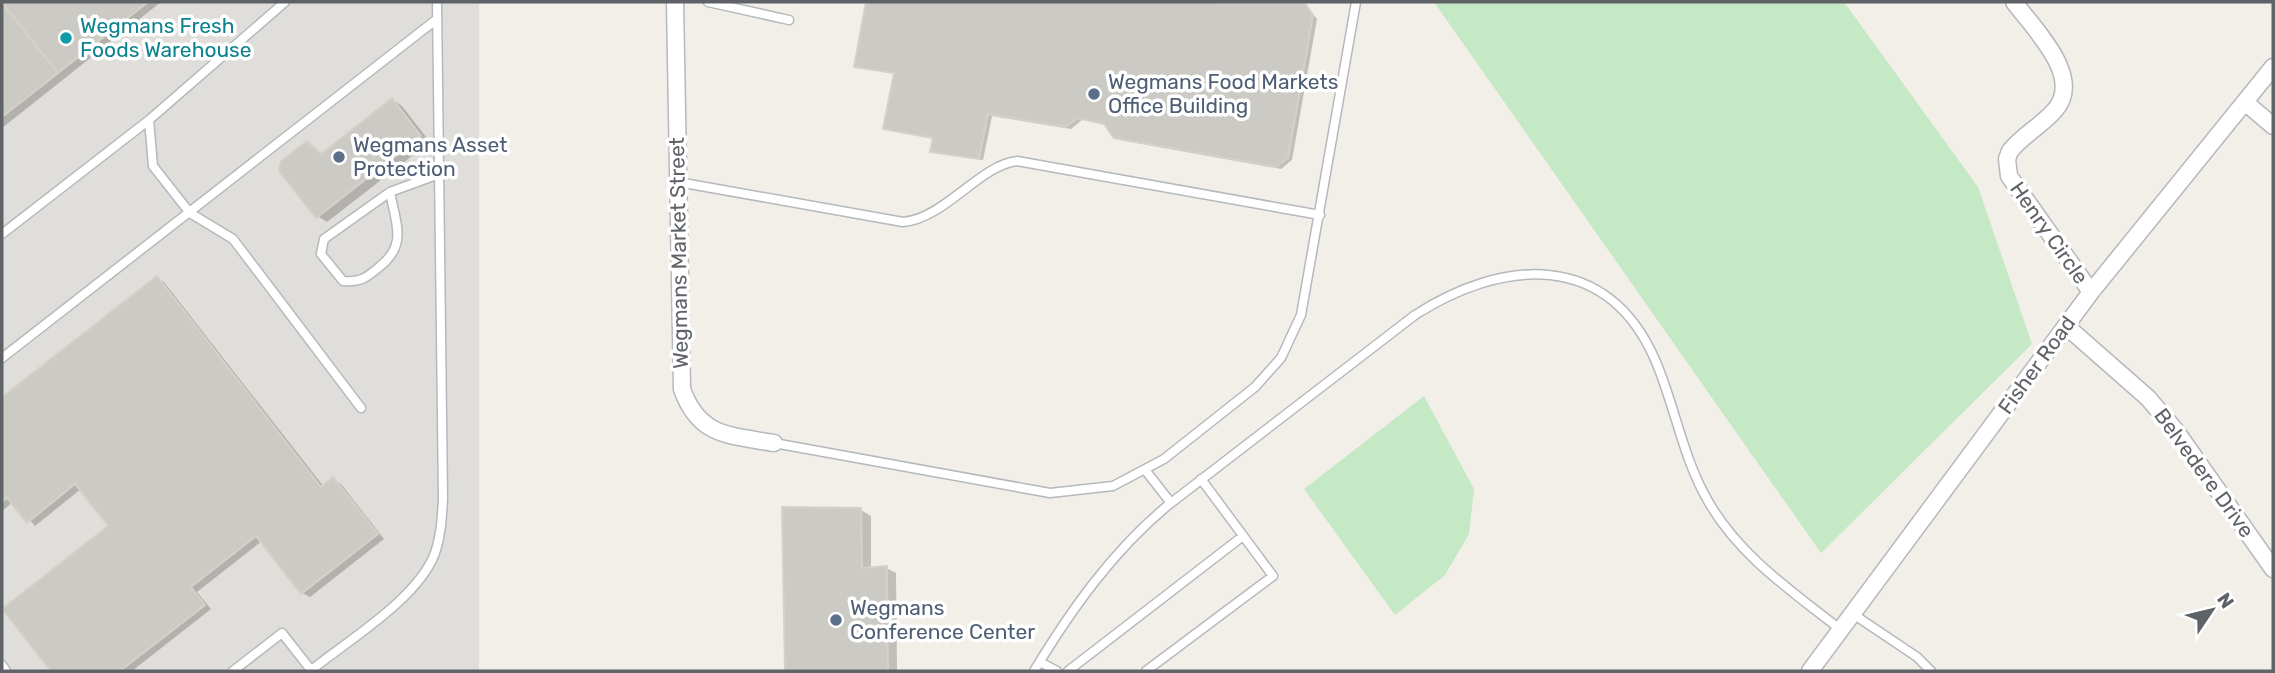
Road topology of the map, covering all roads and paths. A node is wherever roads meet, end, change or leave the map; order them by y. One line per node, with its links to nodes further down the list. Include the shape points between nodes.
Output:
1 (285, 2): 11 (lane)
2 (437, 2): 7 (lane)
3 (675, 2): 14 (street, Wegmans Market Street)
4 (708, 2): 8 (lane)
5 (1356, 2): 17 (lane)
6 (2014, 2): 19 (street, Henry Circle, via 2053,56 2063,76 2065,95 2056,110 2010,151 2009,176)
7 (437, 19): 13 (lane); 16 (lane)
8 (789, 20)
9 (2273, 66): 10 (street, Fisher Road)
10 (2246, 103): 12 (street); 19 (street, Fisher Road)
11 (149, 120): 16 (lane, via 153,166); 18 (lane)
12 (2273, 126)
13 (439, 174): 15 (lane); 35 (lane, via 441,532 421,577 397,602)
14 (678, 182): 17 (lane, via 903,222 924,217 1017,160); 23 (street, Wegmans Market Street, via 682,389 689,408 704,425 724,435)
15 (390, 192): 15 (lane, via 324,239 321,254 343,281 361,282 394,255 399,237)
16 (190, 213): 21 (lane); 22 (lane, via 233,239)
17 (1320, 215): 24 (lane, via 1301,315 1281,358 1255,387)
18 (2, 234)
19 (2091, 292): 20 (street, Fisher Road)
20 (2066, 326): 28 (street, Belvedere Drive, via 2148,398); 29 (street, Fisher Road)
21 (2, 358)
22 (361, 408)
23 (774, 443): 24 (lane, via 1050,493 1113,486)
24 (1146, 471): 26 (lane)
25 (1201, 479): 26 (lane); 27 (lane); 30 (lane, via 1436,302 1505,275 1557,275 1594,290 1635,327 1655,359 1690,463 1708,501 1757,562)
26 (1171, 503): 31 (lane, via 1100,573)
27 (1243, 536): 38 (lane); 39 (lane, via 1273,576)
28 (2273, 569)
29 (1853, 614): 30 (street, Fisher Road); 41 (lane)
30 (1841, 630): 40 (street, Fisher Road)
31 (1040, 662): 36 (lane); 37 (lane)
32 (2, 666): 33 (lane)
33 (6, 671)
34 (233, 671): 35 (lane, via 282,632)
35 (310, 671)
36 (1034, 671)
37 (1057, 671)
38 (1068, 671)
39 (1146, 671)
40 (1810, 671)
41 (1931, 671)

